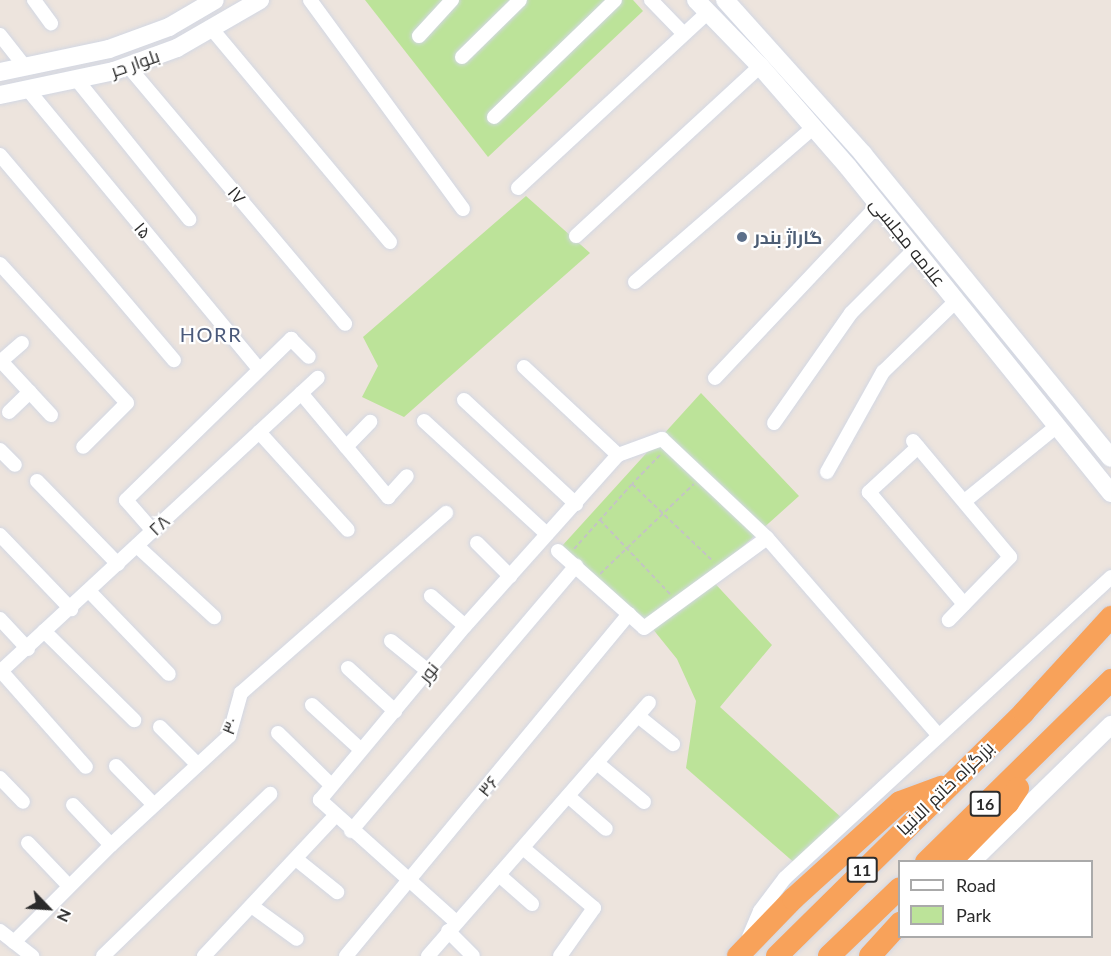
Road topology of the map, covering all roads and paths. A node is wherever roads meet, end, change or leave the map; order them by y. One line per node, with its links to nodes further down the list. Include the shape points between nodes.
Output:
1 (34, 0): 11 (street)
2 (215, 0): 19 (main road, بلوار حر, via 169,27 109,49)
3 (260, 0): 12 (main road, بلوار حر)
4 (310, 0): 31 (street)
5 (452, 0): 15 (street)
6 (520, 0): 16 (street)
7 (615, 0): 24 (street)
8 (651, 0): 14 (street)
9 (725, 0): 26 (main road, علامه مجلسی)
10 (702, 6): 14 (street); 18 (main road, علامه مجلسی)
11 (51, 23)
12 (211, 28): 17 (main road, بلوار حر, via 177,48); 34 (street)
13 (0, 34): 19 (street)
14 (684, 34): 29 (street)
15 (419, 36)
16 (462, 57)
17 (128, 66): 21 (main road, بلوار حر); 39 (street, ۱۷)
18 (760, 66): 25 (main road, علامه مجلسی); 33 (street)
19 (26, 68): 20 (main road, بلوار حر)
20 (0, 72)
21 (77, 80): 22 (main road, بلوار حر); 32 (street)
22 (29, 91): 23 (main road, بلوار حر); 45 (street, ۱۵)
23 (0, 95)
24 (494, 117)
25 (813, 128): 28 (main road, علامه مجلسی); 37 (street)
26 (863, 154): 28 (main road); 58 (main road, علامه مجلسی)
27 (0, 155): 42 (street)
28 (848, 167): 30 (main road, علامه مجلسی)
29 (518, 188)
30 (878, 205): 35 (main road, علامه مجلسی); 47 (street)
31 (463, 208)
32 (189, 219)
33 (576, 236)
34 (390, 242)
35 (914, 250): 38 (main road, علامه مجلسی); 55 (street, via 851,313)
36 (0, 264): 60 (street, via 127,403)
37 (635, 282)
38 (956, 301): 56 (main road, علامه مجلسی); 67 (street, via 883,372)
39 (345, 324)
40 (22, 343): 43 (street)
41 (309, 357): 45 (street, via 291,339)
42 (174, 360)
43 (0, 361): 48 (street)
44 (524, 367): 64 (street)
45 (258, 368): 79 (street, via 126,500)
46 (318, 378): 49 (street, ۲۸)
47 (715, 378)
48 (30, 393): 51 (street); 52 (street)
49 (301, 393): 57 (street, ۲۸); 61 (street)
50 (465, 400): 74 (street)
51 (9, 412)
52 (51, 415)
53 (424, 421): 80 (street)
54 (370, 422): 61 (street)
55 (774, 423)
56 (1057, 426): 63 (main road, علامه مجلسی); 73 (street)
57 (259, 432): 78 (street); 79 (street, ۲۸)
58 (1094, 439): 63 (main road, via 1088,453); 65 (main road, علامه مجلسی)
59 (670, 445): 64 (street, via 662,439); 69 (street); 71 (path)
60 (83, 447)
61 (346, 447): 68 (street, via 388,497)
62 (0, 450): 66 (street)
63 (1078, 452): 72 (main road, علامه مجلسی)
64 (618, 455): 74 (street, نور)
65 (1111, 458)
66 (15, 465)
67 (827, 472)
68 (407, 476)
69 (702, 476): 76 (path); 82 (street)
70 (37, 481): 87 (street)
71 (632, 484): 76 (path); 77 (path)
72 (1111, 493)
73 (966, 500): 95 (street, via 1010,557); 95 (street, via 916,444 869,492)
74 (576, 504): 80 (street, نور)
75 (446, 513): 124 (street, ۳۰, via 241,693 230,736)
76 (662, 514): 85 (path); 88 (path)
77 (600, 520): 85 (path); 86 (path)
78 (348, 530)
79 (153, 531): 84 (street, ۲۸)
80 (547, 534): 89 (street, نور)
81 (0, 535): 96 (street)
82 (767, 538): 88 (street); 119 (street)
83 (477, 543): 89 (street)
84 (137, 546): 87 (street, ۲۸); 98 (street)
85 (626, 548): 91 (path); 94 (path)
86 (566, 558): 91 (street); 138 (street)
87 (118, 564): 92 (street, ۲۸)
88 (723, 570): 94 (street)
89 (510, 576): 102 (street, نور)
90 (1111, 577): 119 (street)
91 (592, 581): 97 (street)
92 (89, 591): 96 (street, ۲۸); 109 (street)
93 (431, 596): 102 (street)
94 (678, 603): 97 (street, via 644,628)
95 (964, 604): 101 (street)
96 (71, 609): 103 (street, ۲۸)
97 (629, 614): 147 (street, ۳۶)
98 (213, 616)
99 (1110, 617): 128 (highway, بزرگراه خاتم الانبیا / 11, via 1024,712)
100 (0, 619): 105 (street)
101 (949, 620)
102 (465, 626): 108 (street, نور)
103 (45, 631): 105 (street, ۲۸); 115 (street)
104 (391, 641): 108 (street)
105 (28, 649): 107 (street, ۲۸)
106 (348, 669): 113 (street)
107 (1, 672): 125 (street)
108 (428, 672): 113 (street, نور)
109 (170, 674)
110 (1111, 680): 121 (highway, 16)
111 (649, 703): 114 (street)
112 (312, 705): 122 (street)
113 (395, 711): 122 (street, نور)
114 (638, 716): 120 (street); 123 (street)
115 (134, 720)
116 (1111, 725): 145 (main road)
117 (160, 727): 124 (street)
118 (278, 733): 129 (street)
119 (939, 736): 159 (street, via 785,878 760,911)
120 (673, 744)
121 (1044, 746): 143 (highway, 16); 144 (highway, 16, via 1008,803)
122 (360, 749): 129 (street, نور)
123 (597, 763): 131 (street); 133 (street)
124 (197, 764): 135 (street, ۳۰)
125 (86, 766)
126 (116, 766): 135 (street)
127 (0, 778): 132 (street)
128 (948, 784): 159 (highway, via 900,802 793,899); 167 (highway, بزرگراه خاتم الانبیا / 11)
129 (331, 785): 136 (street, نور, via 320,800)
130 (270, 794): 161 (street)
131 (568, 796): 137 (street); 141 (street)
132 (23, 802)
133 (644, 802)
134 (73, 805): 140 (street)
135 (154, 806): 140 (street, ۳۰)
136 (334, 817): 138 (street, نور); 142 (street)
137 (606, 829)
138 (351, 831): 147 (street, نور)
139 (28, 843): 148 (street)
140 (111, 845): 148 (street, ۳۰)
141 (523, 848): 146 (street); 166 (street, via 594,908)
142 (296, 859): 150 (street); 152 (street)
143 (927, 860)
144 (951, 860)
145 (972, 860)
146 (499, 875): 151 (street); 153 (street)
147 (409, 881): 153 (street, نور); 163 (street, ۳۶)
148 (69, 886): 157 (street, ۳۰)
149 (898, 890): 168 (highway)
150 (337, 892)
151 (532, 903)
152 (253, 907): 156 (street); 162 (street)
153 (452, 926): 164 (street); 165 (street, نور)
154 (898, 926): 158 (highway)
155 (0, 931): 157 (street)
156 (297, 939)
157 (14, 942): 160 (street)
158 (885, 942)
159 (741, 954)
160 (32, 956)
161 (103, 956)
162 (204, 956)
163 (346, 956)
164 (428, 956)
165 (473, 956)
166 (560, 956)
167 (777, 956)
168 (829, 956)

